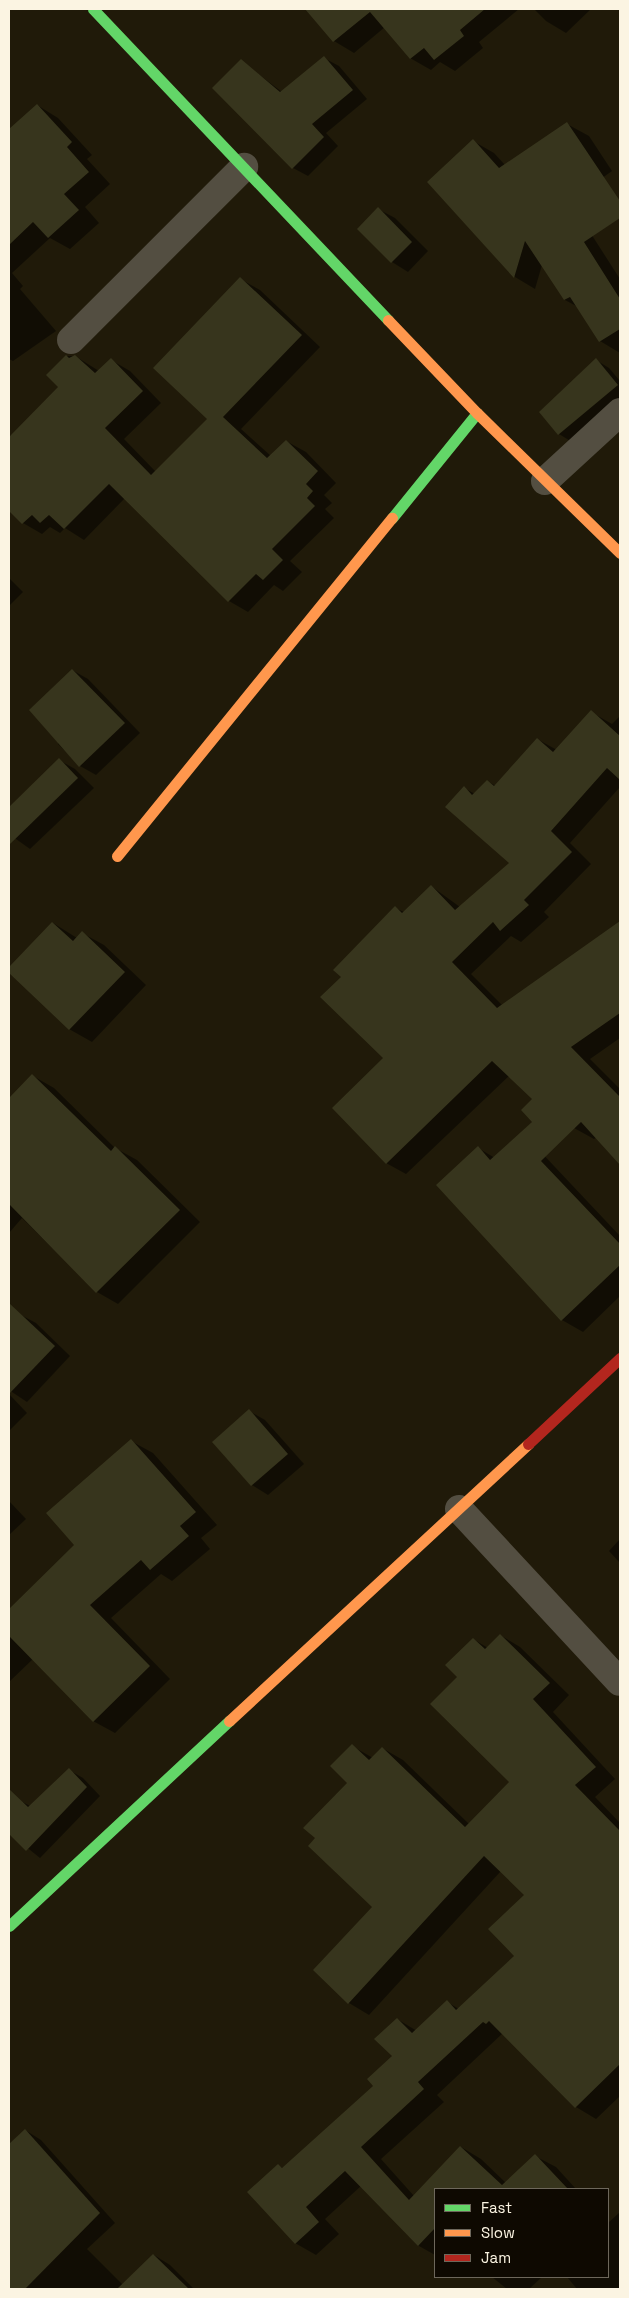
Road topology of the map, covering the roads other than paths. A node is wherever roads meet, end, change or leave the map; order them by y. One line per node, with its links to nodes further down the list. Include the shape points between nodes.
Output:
1 (93, 9): 2 (street)
2 (244, 167): 3 (street); 5 (street)
3 (71, 340)
4 (620, 412): 6 (street)
5 (477, 413): 6 (street); 8 (street)
6 (545, 480): 7 (street)
7 (620, 553)
8 (117, 856)
9 (620, 1358): 10 (street)
10 (459, 1509): 11 (street); 12 (street)
11 (620, 1682)
12 (9, 1926)

